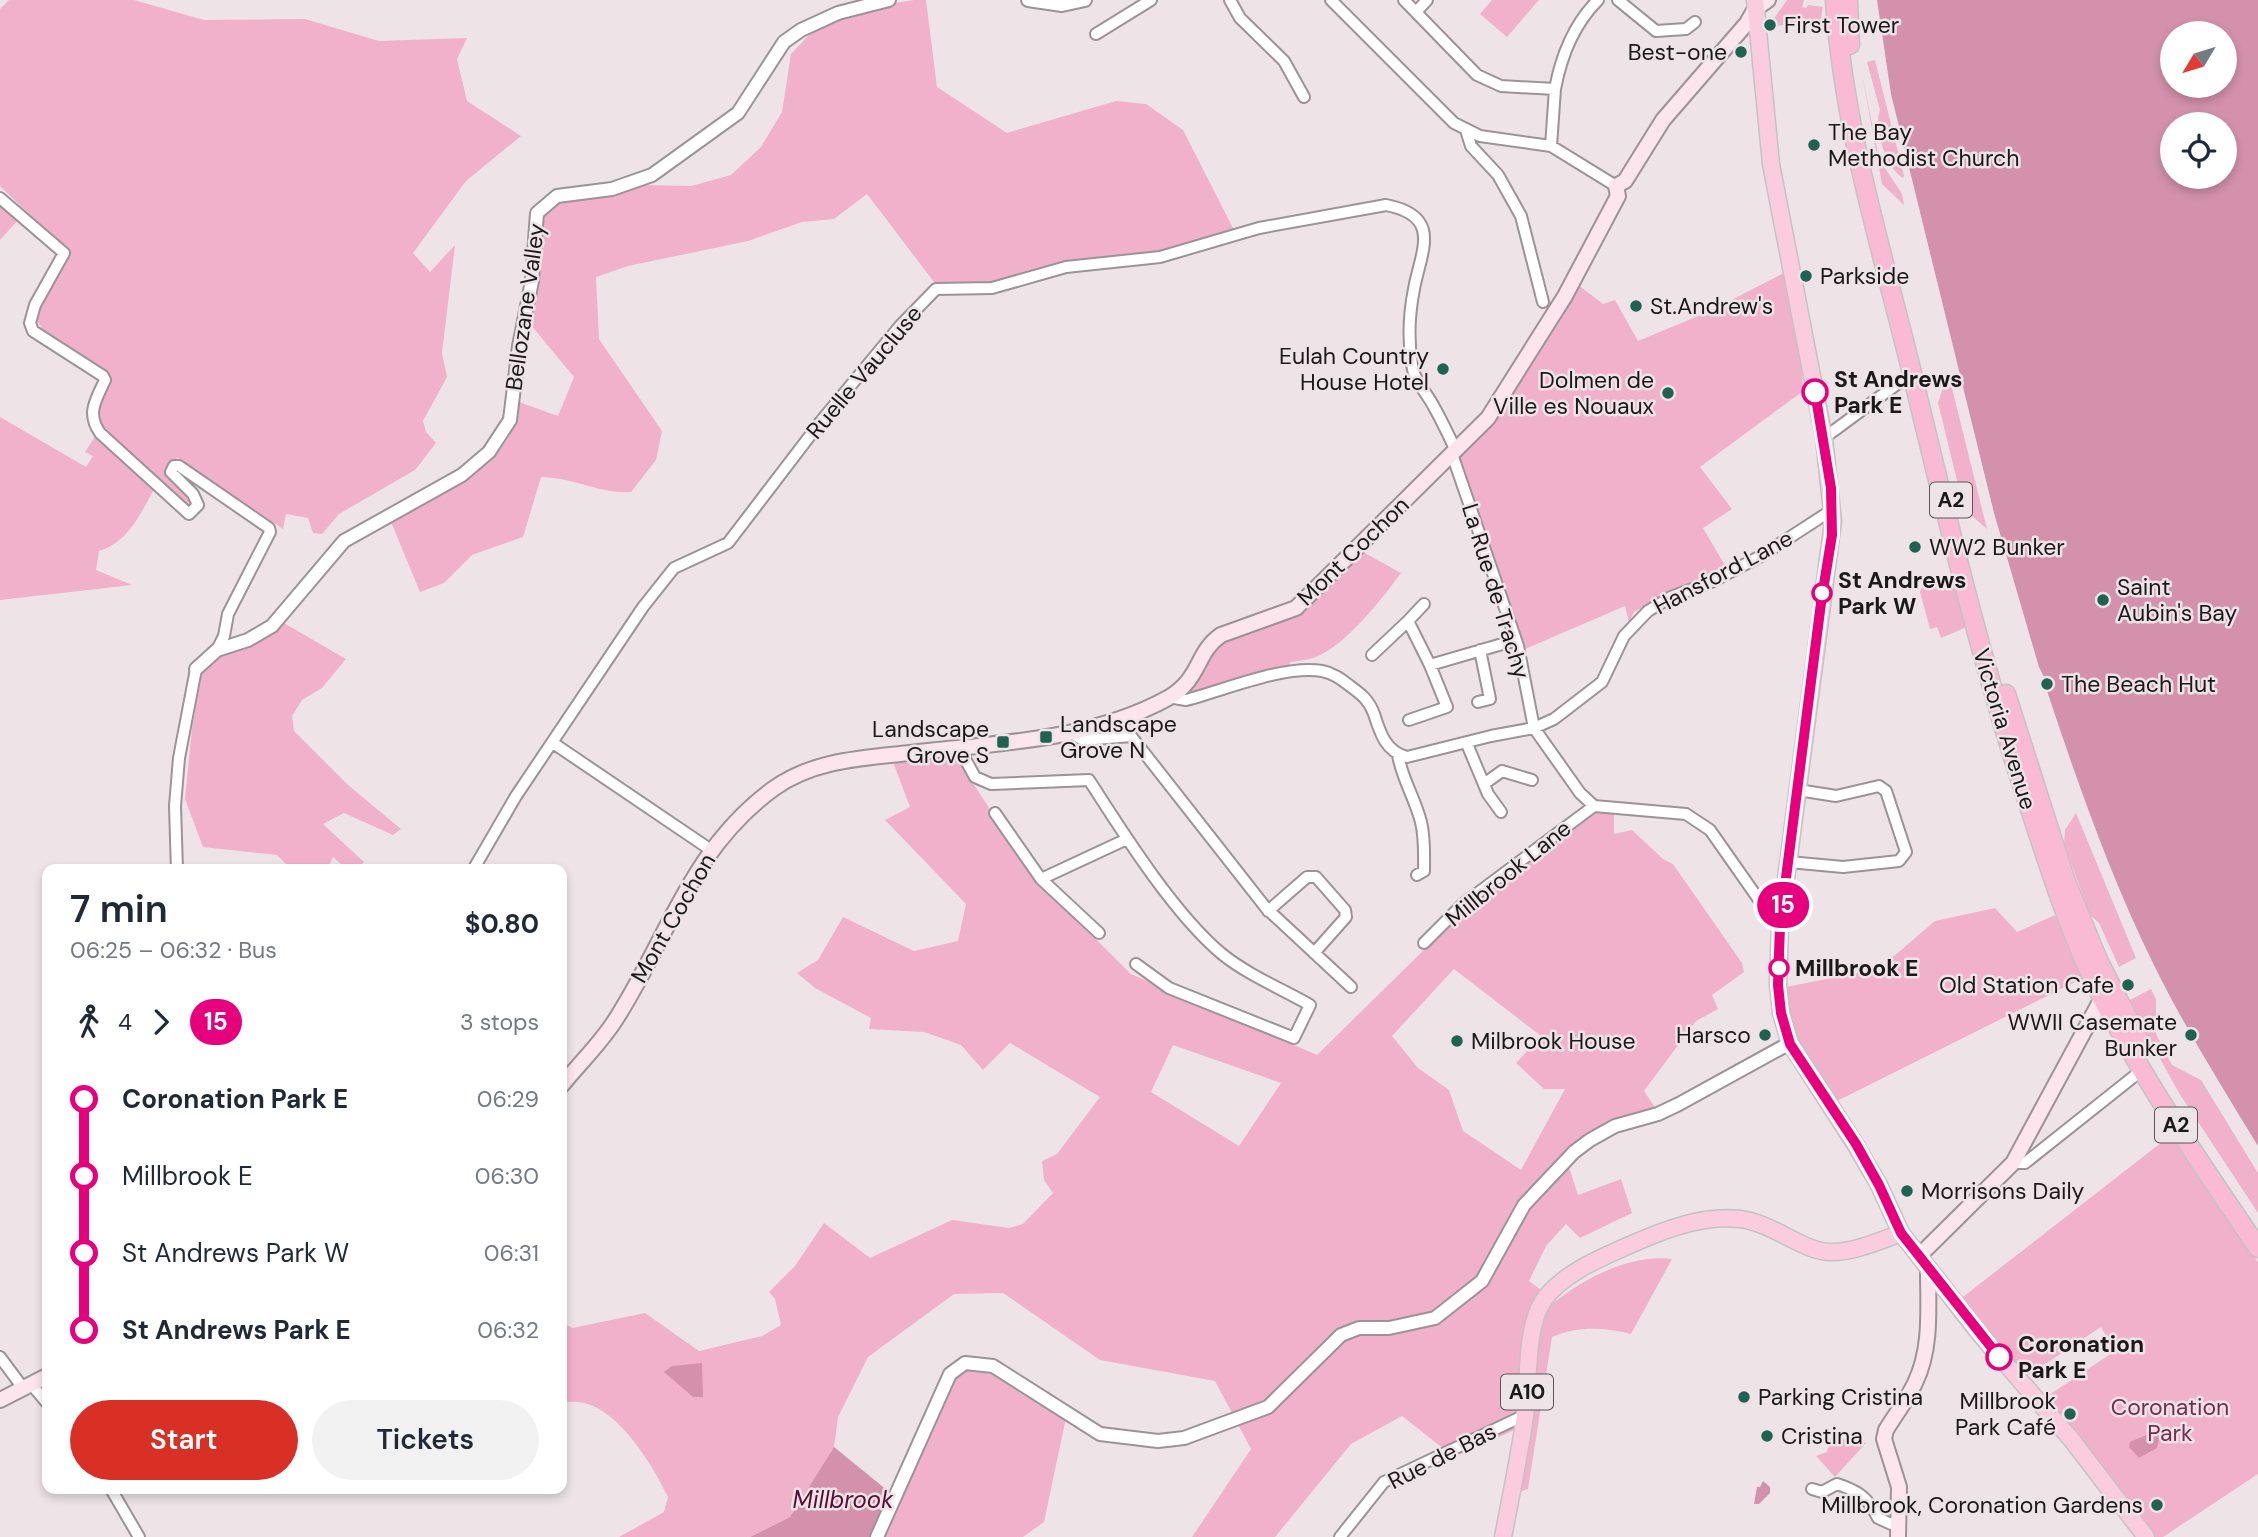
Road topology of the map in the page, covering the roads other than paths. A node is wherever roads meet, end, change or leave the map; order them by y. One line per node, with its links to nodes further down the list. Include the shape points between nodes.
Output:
1 (889, 0): 31 (street, Bellozane Valley, via 838,13 784,42 738,113 652,175 612,189 548,201 537,213 532,281 510,420 489,452 463,475 344,541 272,626)
2 (1027, 0): 3 (street, via 1062,5)
3 (1085, 0)
4 (1151, 0): 16 (street)
5 (1230, 0): 18 (street, via 1240,18 1284,61)
6 (1331, 0): 19 (street, via 1427,98)
7 (1404, 0): 14 (street)
8 (1427, 0): 14 (street)
9 (1598, 0): 17 (street, via 1577,27 1559,66)
10 (1618, 0): 15 (street, via 1656,31 1686,29)
11 (1835, 0): 24 (highway, Victoria Avenue / A2, via 1860,167)
12 (1848, 0): 67 (highway, Victoria Avenue / A2, via 1853,86 1867,156 1966,559 2066,882)
13 (1760, 3): 21 (main road, Mont Cochon, via 1663,120 1625,181); 25 (main road, via 1771,164)
14 (1416, 12): 17 (street, via 1477,75 1501,86)
15 (1695, 22)
16 (1096, 34)
17 (1555, 89): 20 (street)
18 (1304, 97)
19 (1466, 130): 20 (street, via 1498,140); 23 (street, via 1471,146 1499,175 1521,215)
20 (1551, 146): 21 (street)
21 (1616, 186): 26 (main road, Mont Cochon, via 1618,196 1558,308 1500,402)
22 (0, 198): 31 (street, via 64,253 30,323 33,331 103,376 91,421 100,433 189,514 198,505 194,494 171,472 174,466 269,528 228,614)
23 (1543, 302)
24 (1912, 373): 25 (street); 67 (highway, Victoria Avenue / A2, via 1974,626 2017,771 2062,906)
25 (1824, 438): 27 (main road)
26 (1454, 452): 30 (street, La Rue de Trachy); 36 (main road, Mont Cochon, via 1296,608 1221,635 1211,642 1188,684); 43 (street, Ruelle Vaucluse, via 1414,375 1410,322 1426,244 1421,225 1399,208 1386,205 1259,228 1160,257 1066,267 992,288 936,289 822,419 728,544 674,568)
27 (1832, 510): 41 (street, Hansford Lane, via 1761,555 1648,611 1624,636 1602,682 1554,719); 49 (main road)
28 (1423, 604): 29 (street)
29 (1408, 621): 33 (street); 34 (street)
30 (1516, 640): 32 (street); 41 (street, La Rue de Trachy)
31 (218, 650): 35 (street, Bellozane Valley)
32 (1480, 650): 34 (street); 37 (street, via 1490,699)
33 (1372, 655)
34 (1430, 664): 39 (street)
35 (196, 670): 56 (street, via 179,758)
36 (1168, 697): 42 (main road, Mont Cochon); 46 (street, via 1186,700 1291,671 1322,671 1363,695 1382,739)
37 (1478, 702)
38 (1461, 704): 39 (street)
39 (1447, 707): 40 (street)
40 (1409, 720)
41 (1534, 728): 44 (street, Hansford Lane); 50 (street, La Rue de Trachy)
42 (1073, 734): 45 (main road, Mont Cochon); 60 (street, via 1083,740 1131,736)
43 (552, 743): 54 (street); 57 (street, Ruelle Vaucluse)
44 (1467, 744): 46 (street, Hansford Lane); 48 (street)
45 (959, 748): 53 (street, via 975,777 991,785 1089,780); 54 (main road, Mont Cochon, via 825,764 774,788)
46 (1398, 755): 58 (street, via 1402,778 1421,822 1424,872)
47 (1532, 780): 48 (street, via 1502,771)
48 (1483, 784): 51 (street)
49 (1798, 790): 55 (main road); 55 (street, via 1836,796 1879,786 1886,791 1906,852 1899,861 1843,867)
50 (1594, 806): 61 (street, via 1686,814 1710,830); 63 (street, Millbrook Lane, via 1463,904)
51 (1501, 812)
52 (995, 813): 59 (street)
53 (1127, 838): 59 (street); 65 (street, via 1187,917 1222,954 1310,1005 1294,1038 1169,988)
54 (711, 850): 70 (main road, Mont Cochon, via 615,1020)
55 (1789, 862): 61 (main road)
56 (177, 864)
57 (477, 864)
58 (1416, 875)
59 (1041, 879): 62 (street)
60 (1268, 911): 64 (street); 64 (street, via 1307,877 1316,877 1346,917)
61 (1780, 925): 68 (main road, via 1778,985)
62 (1099, 933)
63 (1424, 943)
64 (1314, 953): 66 (street)
65 (1136, 964)
66 (1351, 987)
67 (2106, 992): 69 (highway, Victoria Avenue / A2); 71 (main road); 72 (highway, Victoria Avenue / A2, via 2194,1137)
68 (1790, 1044): 73 (main road, via 1861,1154); 86 (street, via 1679,1104 1615,1125 1590,1140 1524,1205 1482,1281 1435,1318 1389,1328 1359,1328 1342,1335 1268,1407 1184,1438 1158,1441 1100,1434 993,1366 965,1363 950,1374)
69 (2142, 1070): 71 (street, via 2025,1163); 74 (highway, Victoria Avenue / A2)
70 (567, 1079)
71 (2013, 1163): 75 (main road)
72 (2258, 1229)
73 (1901, 1233): 75 (main road); 81 (main road, A10, via 1828,1252 1760,1223 1715,1218 1670,1229 1599,1259 1543,1301 1530,1351)
74 (2258, 1248)
75 (1924, 1263): 84 (main road, via 1928,1326 1922,1364 1884,1438 1899,1487); 90 (main road)
76 (0, 1357): 78 (street)
77 (42, 1378): 78 (main road)
78 (27, 1386): 79 (street); 80 (main road)
79 (42, 1399)
80 (0, 1400)
81 (1525, 1415): 87 (street, Rue de Bas, via 1384,1482); 88 (main road, A10)
82 (1812, 1489): 84 (street, via 1822,1492 1837,1484 1856,1490 1870,1500 1878,1518 1891,1524)
83 (114, 1494): 85 (street)
84 (1900, 1520): 89 (main road)
85 (139, 1537)
86 (877, 1537)
87 (1340, 1537)
88 (1503, 1537)
89 (1898, 1537)
90 (2146, 1537)

